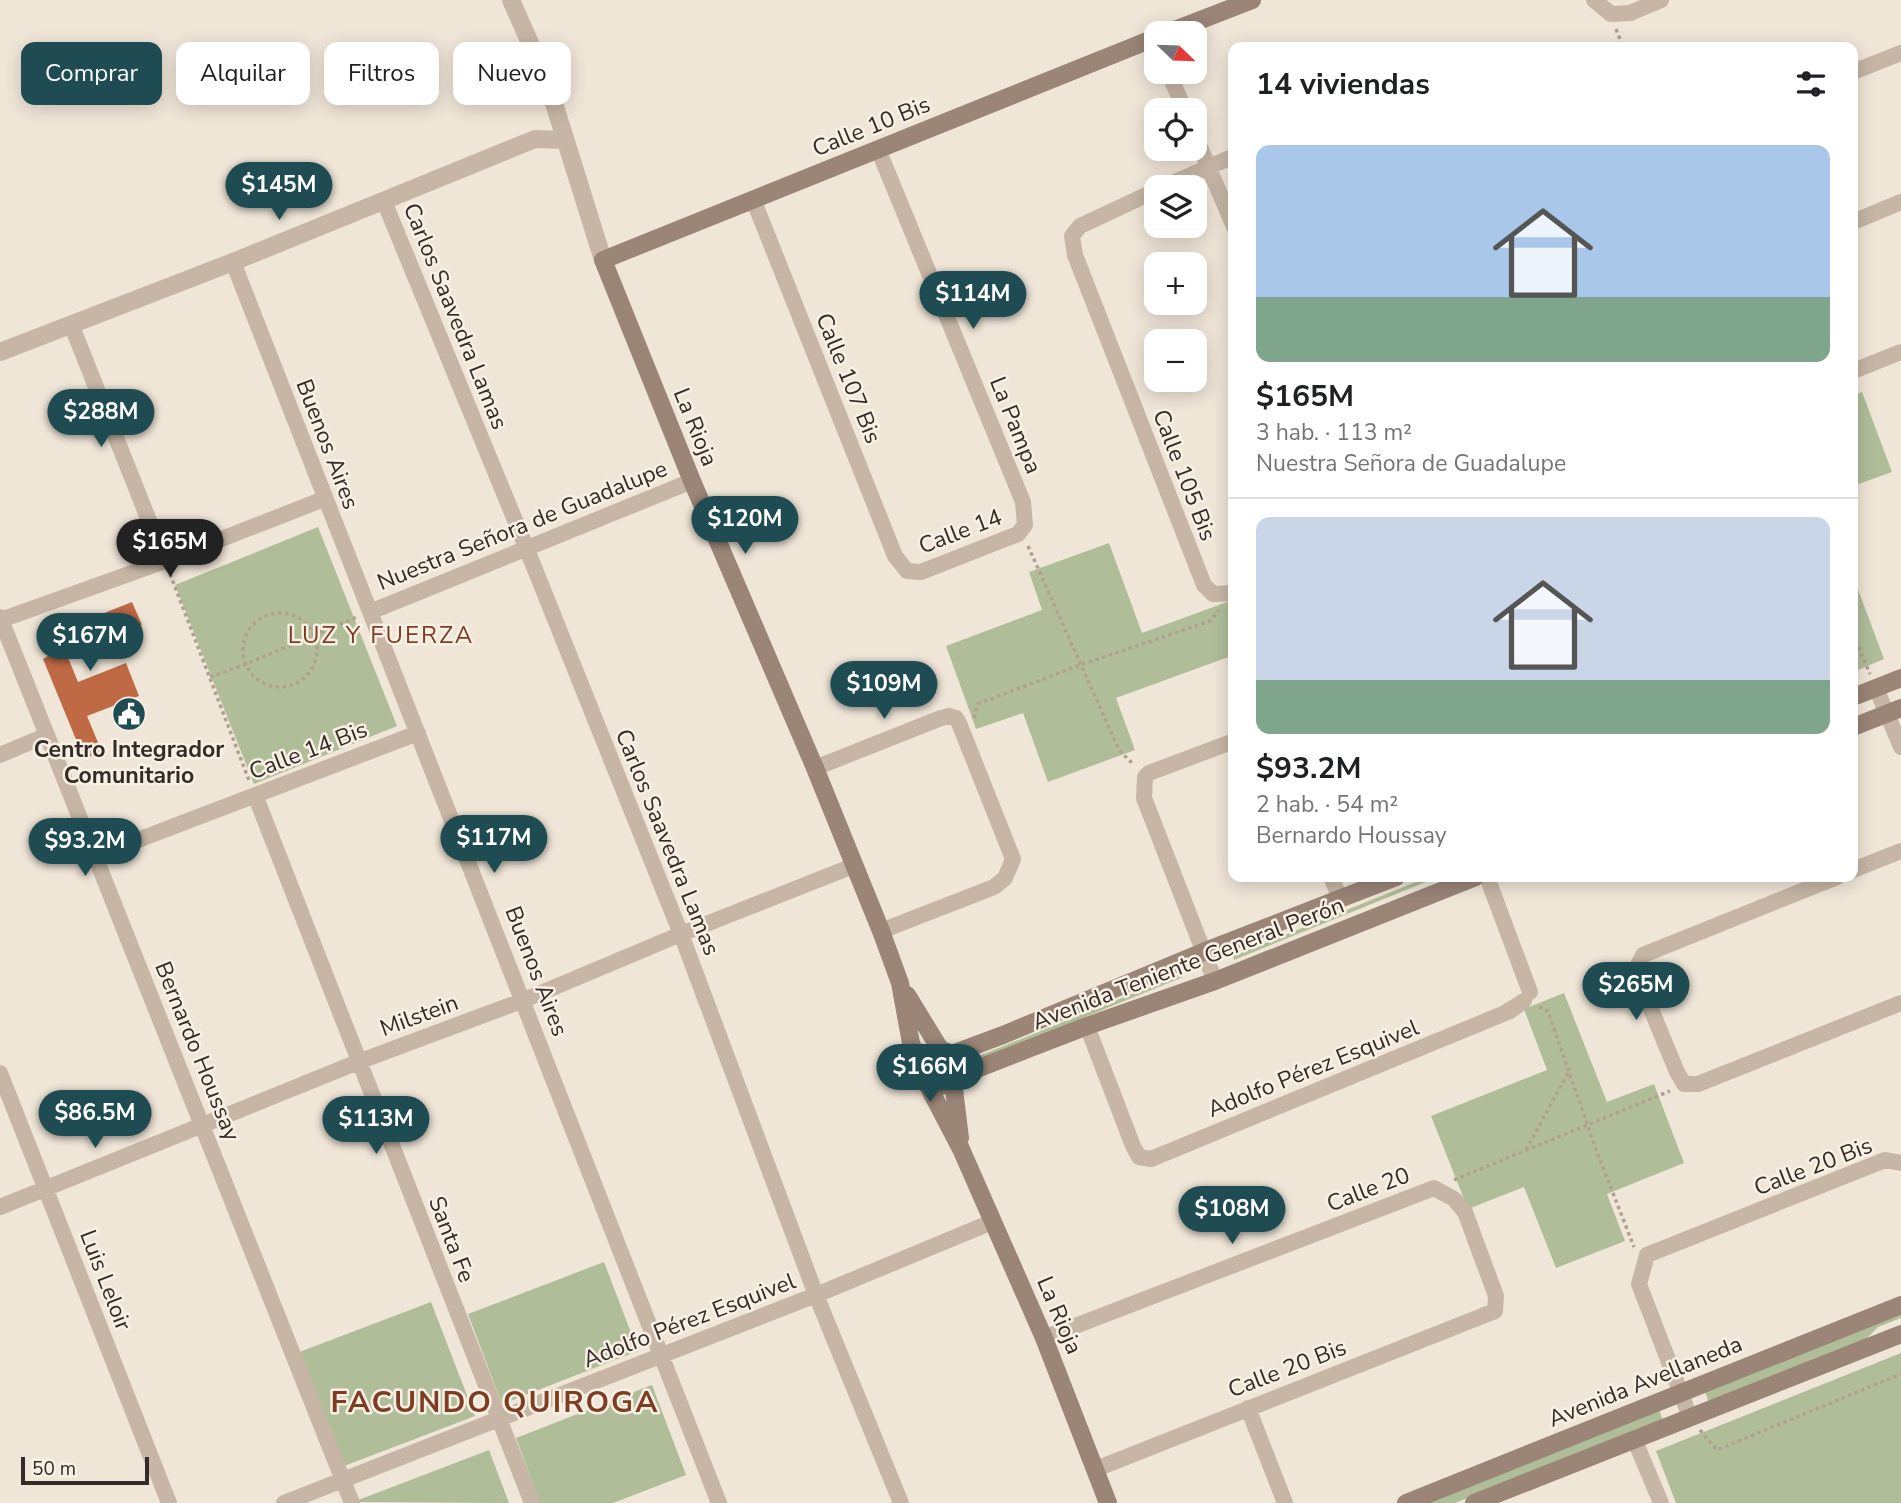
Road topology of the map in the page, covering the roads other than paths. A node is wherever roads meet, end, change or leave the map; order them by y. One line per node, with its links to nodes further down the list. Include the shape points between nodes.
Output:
1 (511, 0): 9 (street, La Rioja, via 548,85)
2 (1252, 0): 5 (main road, Calle 10 Bis)
3 (1594, 0): 4 (street, via 1611,14 1630,13)
4 (1661, 0)
5 (1201, 21)
6 (1144, 44): 10 (main road, Calle 10 Bis)
7 (1901, 53): 8 (street)
8 (1858, 70)
9 (565, 140): 17 (street, via 535,139); 21 (street, La Rioja)
10 (878, 149): 16 (main road, Calle 10 Bis); 29 (street, La Pampa, via 1023,502)
11 (1228, 158): 13 (street)
12 (1206, 161): 13 (street)
13 (1208, 166): 14 (street); 19 (street)
14 (1189, 175)
15 (1144, 196): 33 (street, Calle 105 Bis, via 1080,226 1073,236 1075,255 1204,584 1213,594)
16 (753, 199): 21 (main road, Calle 10 Bis); 32 (street, Calle 107 Bis, via 895,556)
17 (384, 201): 22 (street); 30 (street, Carlos Saavedra Lamas)
18 (1901, 202): 20 (street)
19 (1228, 213)
20 (1858, 220)
21 (603, 260): 27 (main road, La Rioja)
22 (233, 262): 23 (street); 28 (street, Buenos Aires)
23 (71, 324): 24 (street); 31 (street)
24 (0, 352)
25 (1901, 352): 26 (street)
26 (1858, 369)
27 (691, 481): 30 (street, Nuestra Señora de Guadalupe); 46 (main road, La Rioja)
28 (324, 499): 31 (street); 34 (street, Buenos Aires)
29 (1021, 529): 32 (street, Calle 14, via 921,572)
30 (526, 547): 34 (street, Nuestra Señora de Guadalupe); 59 (street, Carlos Saavedra Lamas)
31 (165, 561): 35 (street)
32 (907, 571)
33 (1228, 594)
34 (370, 612): 41 (street, Buenos Aires)
35 (1, 618): 42 (street, Bernardo Houssay)
36 (1901, 678): 37 (main road)
37 (1876, 688): 38 (main road); 39 (street)
38 (1858, 695)
39 (1894, 711): 40 (main road); 44 (street)
40 (1858, 725)
41 (418, 733): 47 (street, Calle 14 Bis); 63 (street, Buenos Aires)
42 (46, 736): 45 (street); 49 (street, Bernardo Houssay)
43 (1228, 743): 60 (street, via 1145,777 1144,798)
44 (1901, 747)
45 (0, 755)
46 (815, 768): 50 (main road, La Rioja); 58 (street, via 949,716 957,721 1013,859 1005,878 994,887)
47 (255, 795): 49 (street, Calle 14 Bis); 67 (street, Santa Fe)
48 (1901, 851): 51 (street)
49 (96, 856): 71 (street, Bernardo Houssay)
50 (853, 866): 58 (main road, La Rioja); 59 (street, Milstein)
51 (1858, 868)
52 (1333, 882): 57 (street)
53 (1383, 882): 57 (main road, Avenida Teniente General Perón)
54 (1463, 882): 61 (main road, Avenida Teniente General Perón)
55 (1489, 882): 65 (street, Adolfo Pérez Esquivel, via 1527,996 1503,1014 1151,1159 1139,1157)
56 (1825, 882): 64 (street, via 1643,955 1637,967 1641,985 1684,1084 1698,1084)
57 (1340, 898): 60 (main road, Avenida Teniente General Perón)
58 (881, 931): 62 (main road, La Rioja)
59 (681, 934): 63 (street, Milstein); 78 (street, Carlos Saavedra Lamas)
60 (1203, 951): 61 (street); 66 (main road, Avenida Teniente General Perón, via 1003,1035)
61 (1215, 981): 65 (main road, Avenida Teniente General Perón)
62 (900, 983): 66 (main road, La Rioja); 69 (main road, La Rioja, via 911,1043)
63 (524, 1000): 67 (street, Milstein); 82 (street, Buenos Aires)
64 (1901, 1003)
65 (1087, 1026): 70 (main road, Avenida Teniente General Perón)
66 (946, 1052): 69 (main road, via 934,1050 924,1058); 70 (main road, via 957,1065)
67 (358, 1062): 71 (street, Milstein); 85 (street, Santa Fe)
68 (0, 1073): 75 (street, Luis Leloir)
69 (922, 1073): 70 (main road, via 937,1087); 72 (main road, La Rioja)
70 (954, 1079): 72 (main road, La Rioja)
71 (203, 1126): 75 (street, Milstein); 89 (street, Bernardo Houssay)
72 (961, 1149): 77 (main road, La Rioja)
73 (1898, 1162): 83 (street, Calle 20 Bis, via 1885,1160 1647,1255 1639,1284)
74 (1434, 1188): 81 (street, Calle 20); 84 (street, Calle 20 Bis, via 1454,1199 1465,1212 1496,1296 1495,1311)
75 (47, 1189): 76 (street, Milstein); 90 (street, Luis Leloir)
76 (0, 1208)
77 (992, 1222): 78 (street, Adolfo Pérez Esquivel); 81 (main road, La Rioja)
78 (817, 1294): 82 (street, Adolfo Pérez Esquivel); 95 (street, Carlos Saavedra Lamas)
79 (1901, 1305): 83 (main road, Avenida Avellaneda)
80 (1901, 1334): 86 (main road)
81 (1044, 1338): 88 (main road, La Rioja)
82 (661, 1356): 85 (street, Adolfo Pérez Esquivel); 94 (street, Buenos Aires)
83 (1682, 1393): 86 (street); 98 (main road, Avenida Avellaneda)
84 (1248, 1408): 88 (street, Calle 20 Bis); 97 (street)
85 (498, 1418): 89 (street, Adolfo Pérez Esquivel); 93 (street, Santa Fe)
86 (1690, 1418): 87 (main road)
87 (1635, 1441): 99 (main road); 100 (street)
88 (1096, 1469): 96 (main road, La Rioja)
89 (343, 1480): 91 (street, Adolfo Pérez Esquivel); 92 (street, Bernardo Houssay)
90 (169, 1503)
91 (284, 1503)
92 (352, 1503)
93 (532, 1503)
94 (719, 1503)
95 (901, 1503)
96 (1108, 1503)
97 (1285, 1503)
98 (1406, 1503)
99 (1474, 1503)
100 (1661, 1503)

